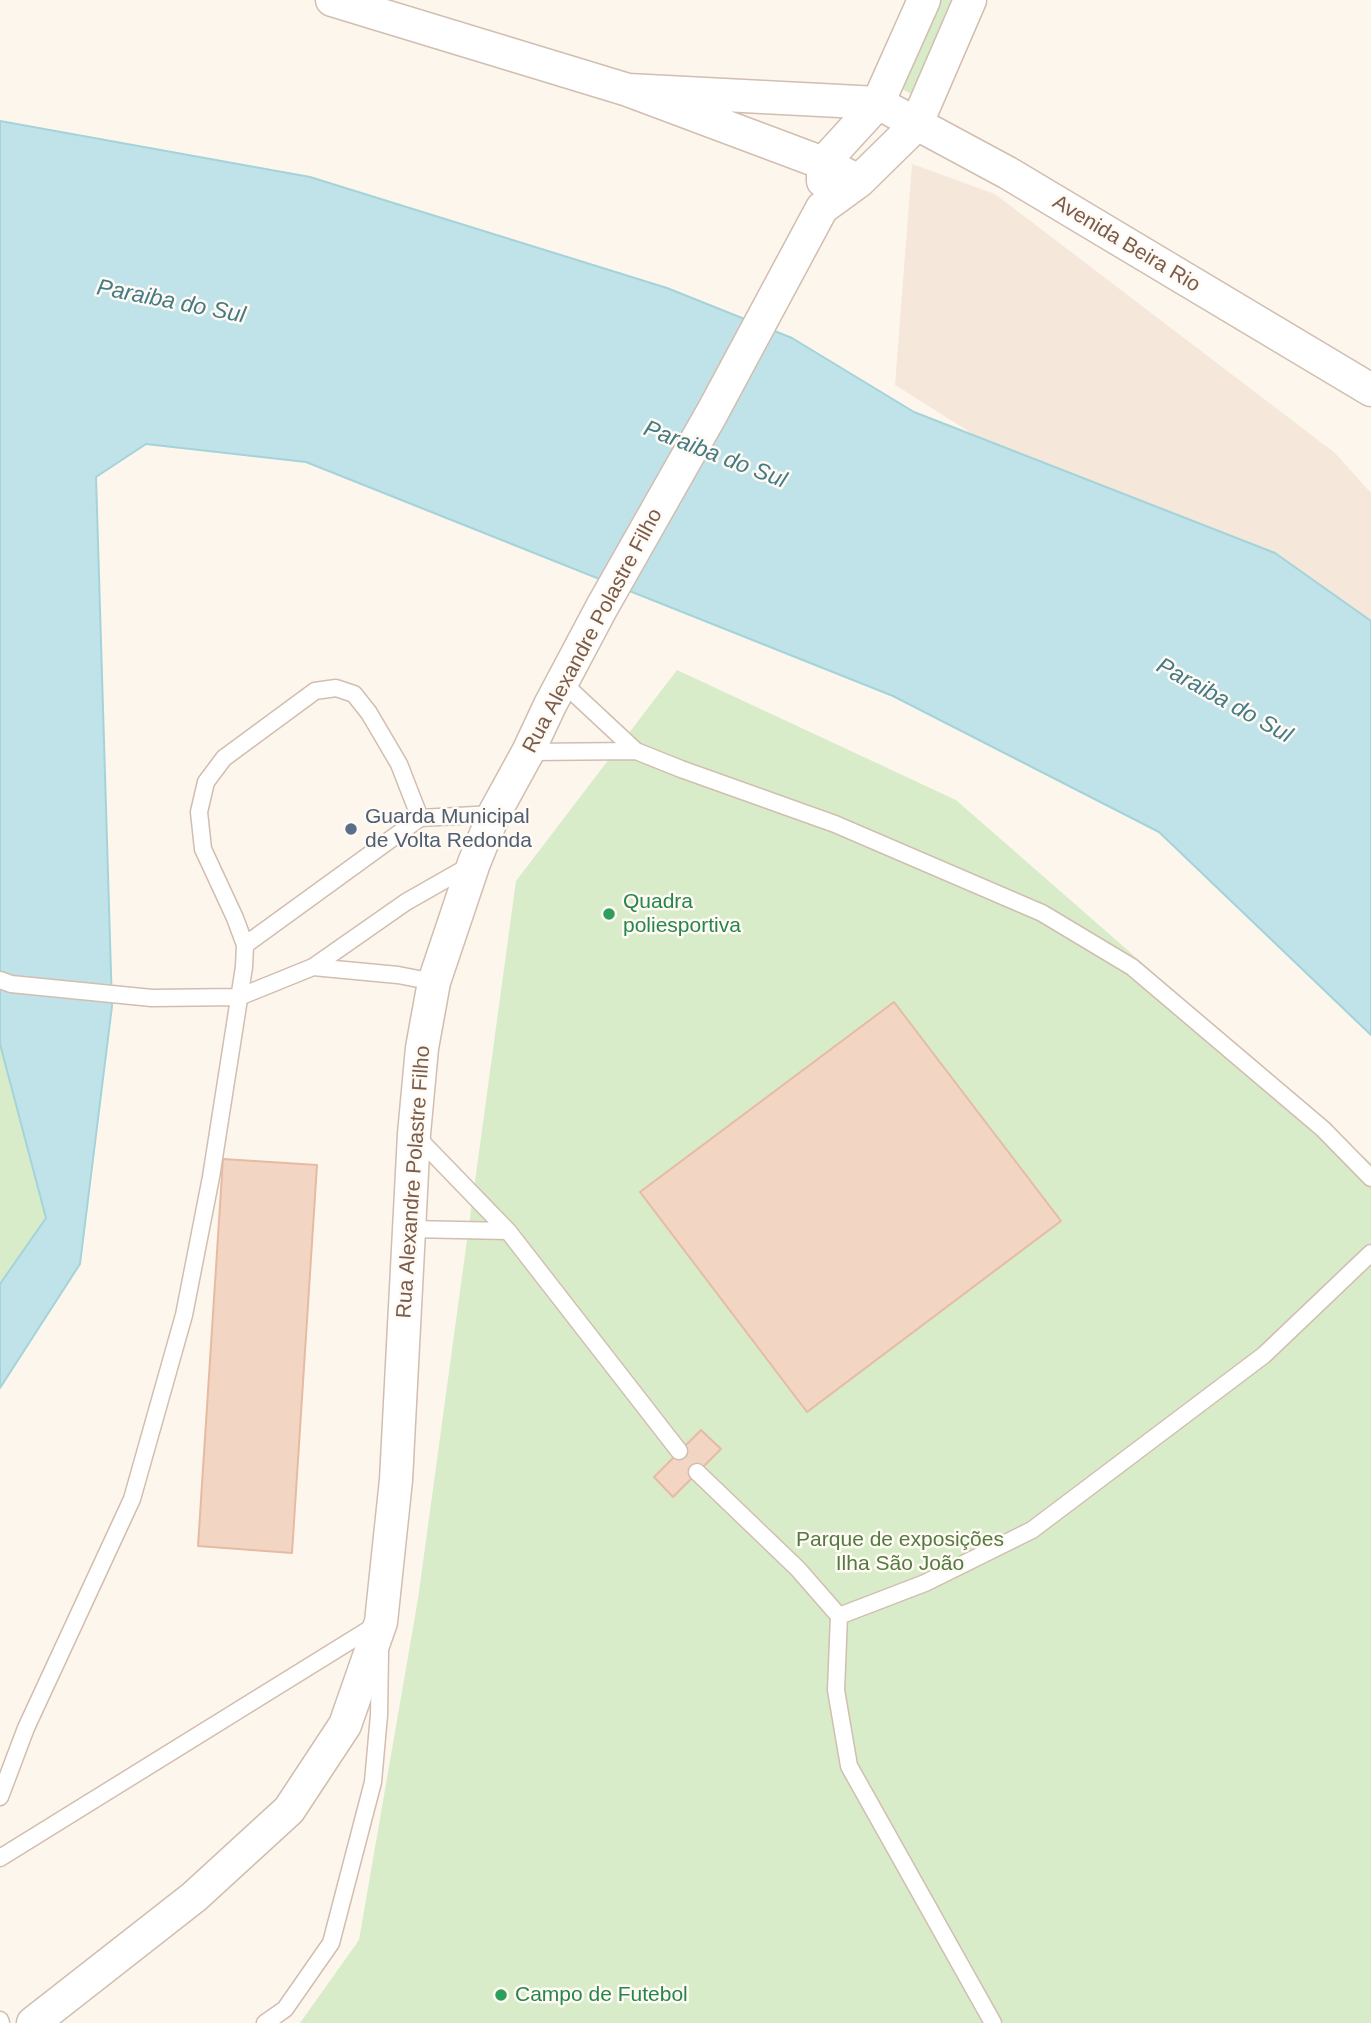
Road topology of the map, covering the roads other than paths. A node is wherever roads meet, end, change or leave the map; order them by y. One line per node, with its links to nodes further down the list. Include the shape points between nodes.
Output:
1 (332, 0): 4 (street)
2 (924, 0): 5 (street)
3 (970, 0): 6 (street)
4 (628, 90): 5 (street); 7 (street)
5 (878, 103): 6 (street, Avenida Beira Rio); 7 (street)
6 (916, 125): 8 (street, Rua Alexandre Polastre Filho); 10 (street, Avenida Beira Rio, via 1008,173)
7 (823, 163): 8 (street); 9 (street, Rua Alexandre Polastre Filho)
8 (859, 181): 9 (street, Rua Alexandre Polastre Filho)
9 (822, 208): 11 (street, Rua Alexandre Polastre Filho)
10 (1371, 390)
11 (565, 679): 12 (lane); 13 (street, Rua Alexandre Polastre Filho)
12 (636, 751): 13 (lane); 23 (lane, via 835,824 1042,913 1132,967 1323,1129)
13 (528, 752): 14 (street, Rua Alexandre Polastre Filho)
14 (494, 814): 15 (lane); 16 (street, Rua Alexandre Polastre Filho)
15 (420, 818): 17 (lane); 17 (lane, via 399,764 354,694 336,688 315,691 224,758 206,782 199,812 203,849)
16 (474, 863): 18 (lane, via 406,902); 20 (street, Rua Alexandre Polastre Filho)
17 (245, 945): 21 (lane)
18 (313, 967): 20 (lane); 21 (lane)
19 (5, 982): 21 (lane, via 152,998)
20 (434, 982): 22 (street, Rua Alexandre Polastre Filho)
21 (239, 997): 31 (lane, via 184,1315 132,1499 26,1728)
22 (414, 1134): 24 (street, Rua Alexandre Polastre Filho); 25 (lane)
23 (1371, 1178)
24 (409, 1229): 25 (lane); 30 (street, Rua Alexandre Polastre Filho, via 396,1480)
25 (508, 1231): 27 (lane)
26 (1371, 1253): 29 (lane, via 1264,1355 1032,1530 925,1583)
27 (680, 1451)
28 (697, 1472): 29 (lane, via 798,1569)
29 (839, 1616): 35 (lane, via 836,1690 849,1766)
30 (381, 1622): 32 (lane); 33 (street, Rua Alexandre Polastre Filho, via 345,1725 289,1810 194,1897); 34 (lane, via 373,1782 331,1942 285,2009)
31 (0, 1797)
32 (0, 1858)
33 (33, 2023)
34 (265, 2023)
35 (993, 2023)

